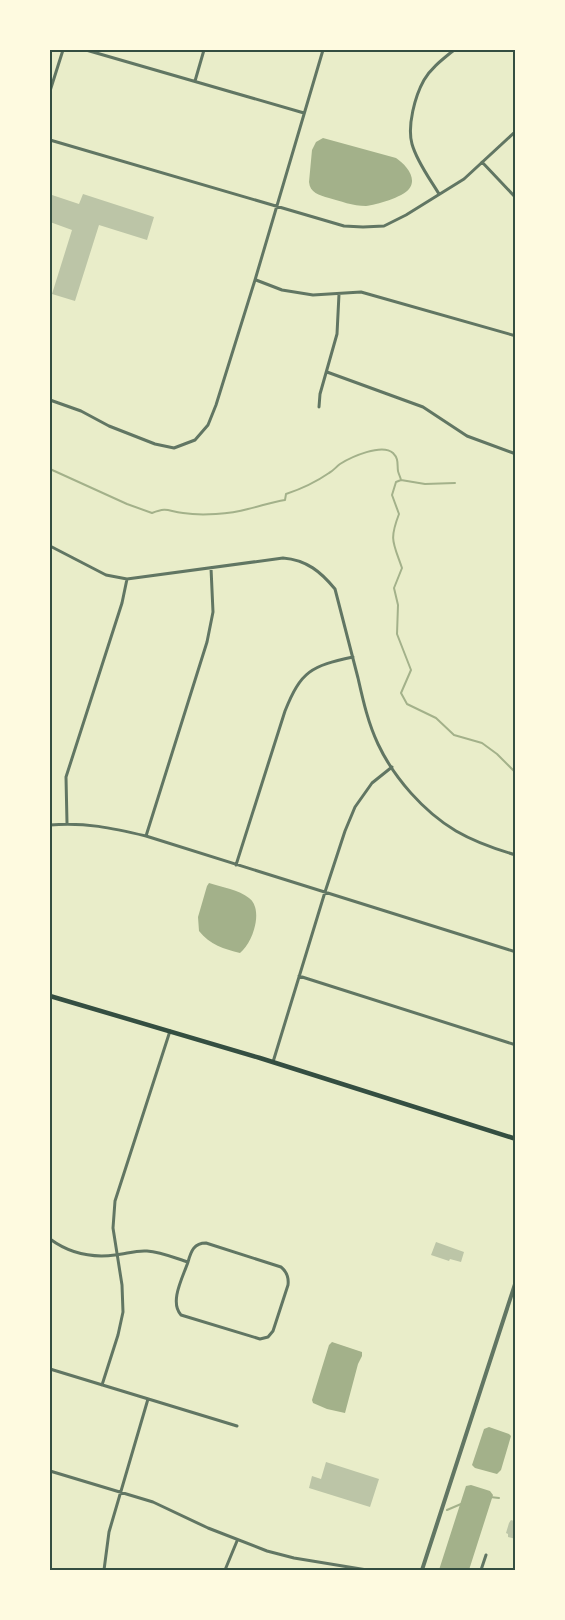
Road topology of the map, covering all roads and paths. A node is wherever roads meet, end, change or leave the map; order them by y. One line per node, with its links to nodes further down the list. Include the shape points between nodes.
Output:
1 (63, 50): 7 (street)
2 (86, 50): 6 (street)
3 (204, 50): 6 (street)
4 (322, 50): 8 (street)
5 (453, 50): 12 (street, via 424,80 411,124 415,151)
6 (195, 81): 8 (street)
7 (50, 91)
8 (304, 113): 14 (street)
9 (516, 131): 11 (street)
10 (50, 140): 14 (street)
11 (482, 162): 12 (street); 13 (street)
12 (440, 195): 14 (street, via 384,225 363,227 344,226)
13 (516, 198)
14 (277, 206): 15 (street)
15 (255, 280): 16 (street, via 282,290); 19 (street, via 216,405 195,440 174,448 146,441)
16 (339, 294): 17 (street, via 361,292); 18 (street, via 337,334)
17 (516, 336)
18 (327, 372): 20 (street); 21 (street, via 423,407 467,436)
19 (50, 400)
20 (320, 407)
21 (516, 454)
22 (50, 546): 24 (street, via 106,575)
23 (212, 568): 24 (street); 25 (street, via 283,558 315,568 335,590); 29 (street, via 213,612 207,642)
24 (127, 579): 27 (street, via 66,777)
25 (352, 657): 26 (street, via 369,721); 31 (street, via 325,663 303,676 293,690)
26 (392, 767): 30 (street, via 413,794 456,831); 32 (street, via 372,783 355,807)
27 (67, 823): 28 (street); 29 (street, via 107,826)
28 (50, 825)
29 (146, 836): 31 (street)
30 (516, 855)
31 (236, 865): 32 (street)
32 (325, 892): 33 (street); 34 (street)
33 (516, 952)
34 (299, 976): 37 (street); 38 (street)
35 (50, 996): 36 (main road)
36 (170, 1031): 38 (main road); 41 (street, via 115,1201)
37 (516, 1046)
38 (273, 1062): 39 (main road)
39 (516, 1138)
40 (50, 1239): 41 (street, via 86,1255)
41 (117, 1255): 42 (street, via 147,1251); 45 (street, via 123,1312)
42 (188, 1262): 42 (street, via 175,1302 181,1315 251,1337 268,1337 288,1285 289,1278 281,1267 206,1243 195,1246)
43 (516, 1281): 56 (street)
44 (50, 1369): 45 (street)
45 (102, 1385): 46 (street)
46 (148, 1399): 47 (street); 49 (street)
47 (237, 1426)
48 (50, 1471): 49 (street)
49 (120, 1492): 50 (street, via 153,1502); 53 (street)
50 (237, 1541): 52 (street, via 294,1558); 54 (street)
51 (486, 1555): 57 (street)
52 (357, 1569): 55 (street)
53 (104, 1570)
54 (225, 1570)
55 (367, 1570)
56 (422, 1570)
57 (481, 1570)

